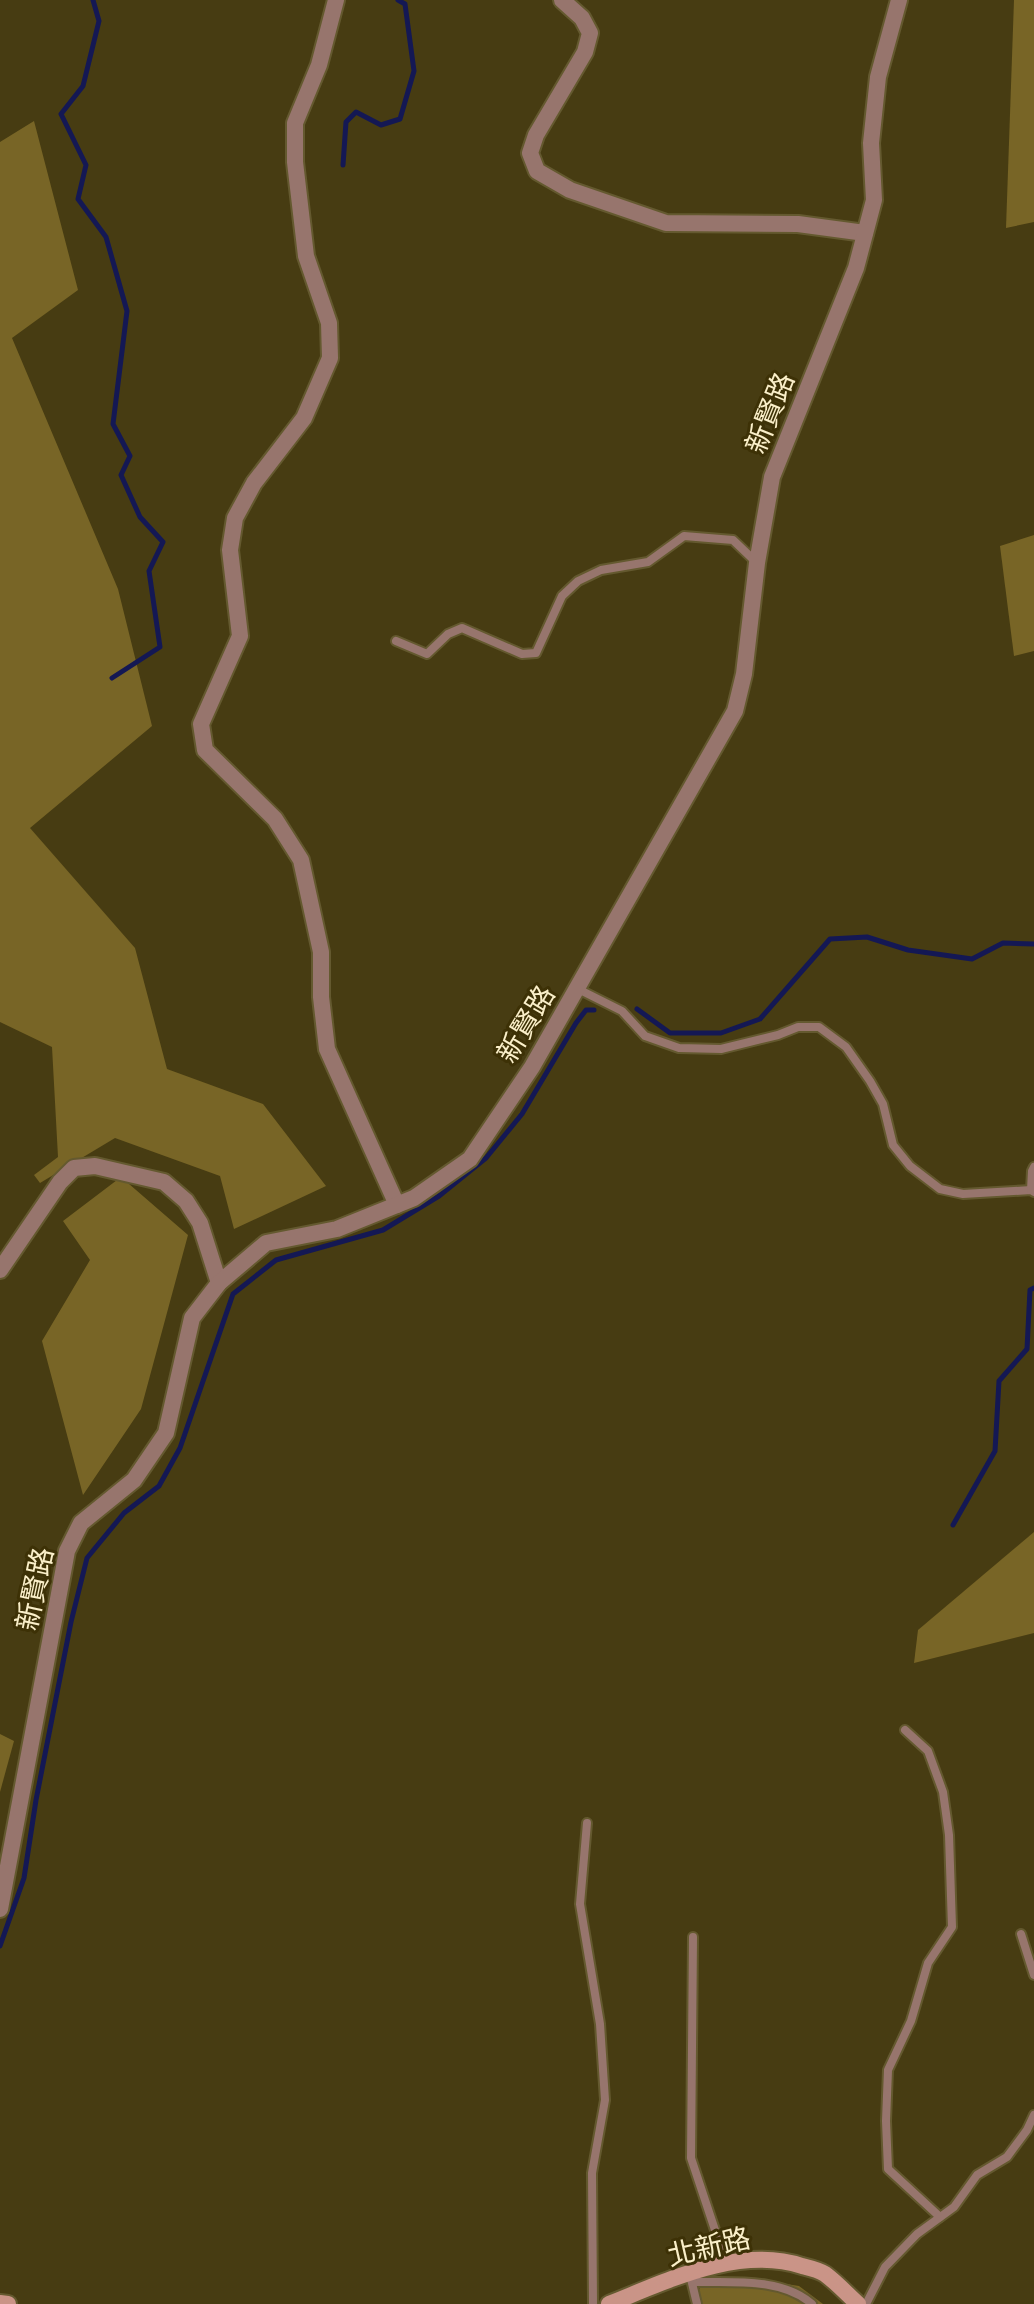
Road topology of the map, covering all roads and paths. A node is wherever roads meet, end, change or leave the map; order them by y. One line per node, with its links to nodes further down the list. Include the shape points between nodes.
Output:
1 (336, 0): 10 (street, via 319,65 295,123 306,256 329,323 330,358 304,418 254,483 235,518 230,550 240,636 201,724 205,750 275,819 301,860 321,952 327,1049)
2 (562, 0): 4 (street, via 590,33 585,52 536,135 530,153 537,171 570,190 666,223 798,224)
3 (899, 0): 4 (street, 新賢路, via 878,77 871,143 874,200)
4 (865, 233): 5 (street, 新賢路, via 856,268 772,477)
5 (757, 563): 6 (lane, via 733,540 684,536 648,562 601,570 578,581 562,596 536,653 522,654 462,628 427,654); 7 (street, 新賢路, via 735,711)
6 (396, 641)
7 (578, 989): 9 (lane, via 622,1011 645,1036 679,1048 721,1049 798,1027 819,1027 846,1047 870,1081 883,1104 893,1145 910,1166 940,1189 963,1194); 10 (street, 新賢路, via 470,1159)
8 (1034, 1167): 9 (lane)
9 (1032, 1191)
10 (397, 1205): 12 (street, 新賢路, via 337,1229 266,1243)
11 (0, 1270): 12 (street, via 60,1182 74,1168 95,1166 164,1182 186,1201 200,1223)
12 (219, 1283): 15 (street, 新賢路, via 192,1318 166,1433 134,1480 81,1523 67,1551)
13 (905, 1730): 20 (lane, via 928,1751 943,1792 952,1927 928,1963 911,2021 888,2070 888,2169)
14 (587, 1823): 25 (lane, via 580,1904 600,2024 605,2100 592,2173)
15 (0, 1909)
16 (1021, 1934): 18 (lane)
17 (693, 1937): 21 (lane, via 691,2158)
18 (1034, 1975)
19 (1034, 2115): 20 (lane, via 1007,2157 977,2175)
20 (940, 2217): 30 (lane, via 885,2267)
21 (726, 2263): 22 (main road, 北新路); 29 (main road, 北新路, via 796,2264 823,2273)
22 (691, 2278): 26 (main road, 北新路); 27 (lane); 28 (lane, via 785,2288)
23 (0, 2303): 24 (main road)
24 (8, 2304)
25 (593, 2304)
26 (609, 2304)
27 (697, 2304)
28 (812, 2304)
29 (858, 2304)
30 (866, 2304)

